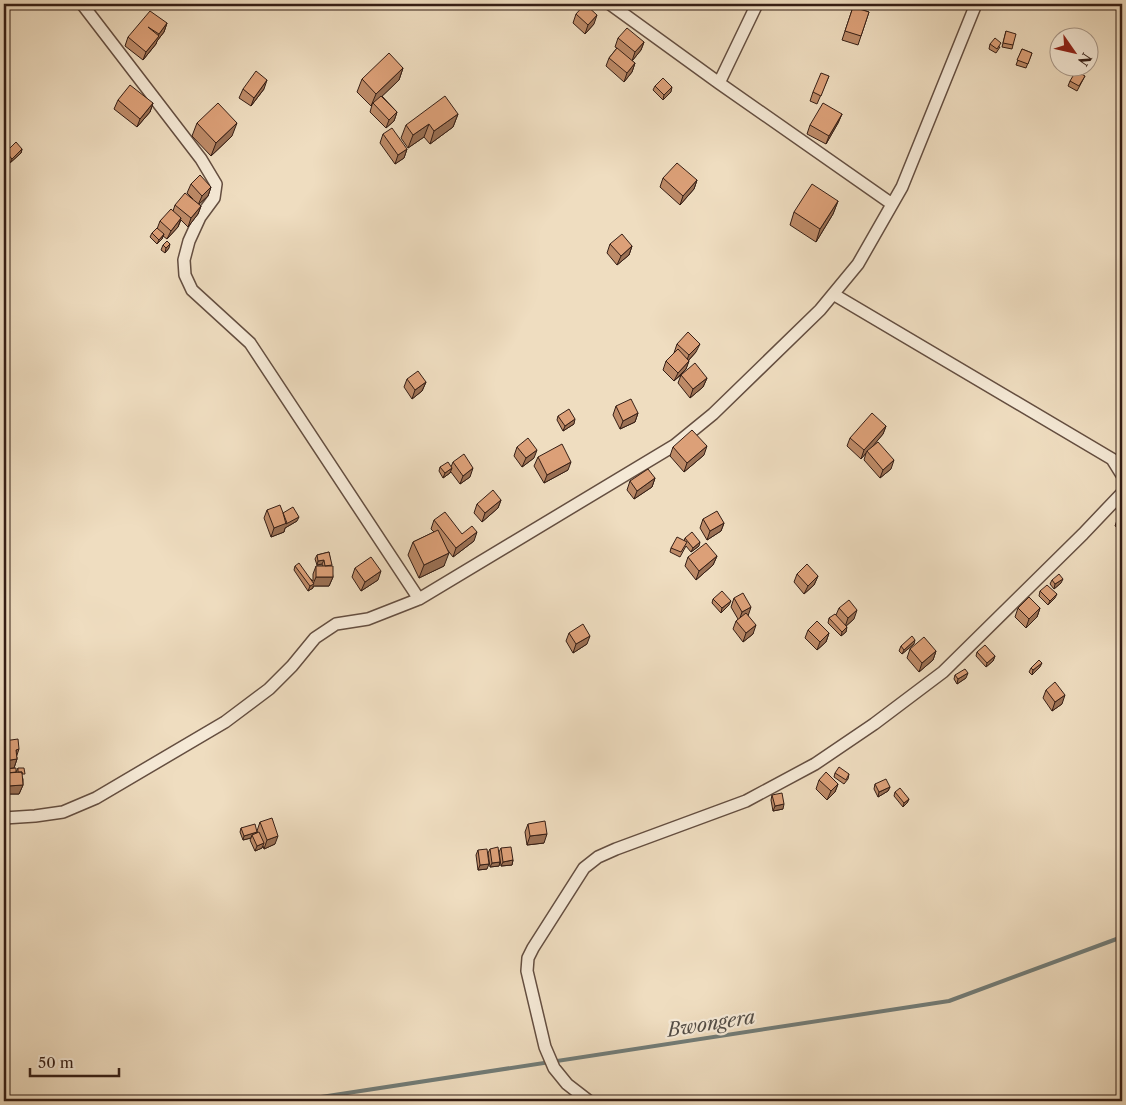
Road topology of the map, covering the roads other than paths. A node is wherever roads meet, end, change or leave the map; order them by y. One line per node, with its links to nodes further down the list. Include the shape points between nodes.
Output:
1 (82, 4): 10 (street, via 201,159 216,184 214,198 200,217 184,260 185,276 192,290 250,343)
2 (610, 4): 5 (street)
3 (757, 4): 5 (street)
4 (976, 4): 6 (street)
5 (719, 83): 6 (street)
6 (892, 204): 7 (street, via 858,264)
7 (833, 294): 8 (street, via 1112,459); 10 (street, via 713,414 675,445)
8 (1122, 475)
9 (1122, 493): 12 (street, via 943,672 874,724 815,764 746,801 616,849 584,868 533,948 526,971 545,1047 554,1068 567,1084)
10 (419, 599): 11 (street, via 368,619 336,624 315,638 270,689 224,722 96,798 63,812)
11 (4, 818)
12 (589, 1101)

